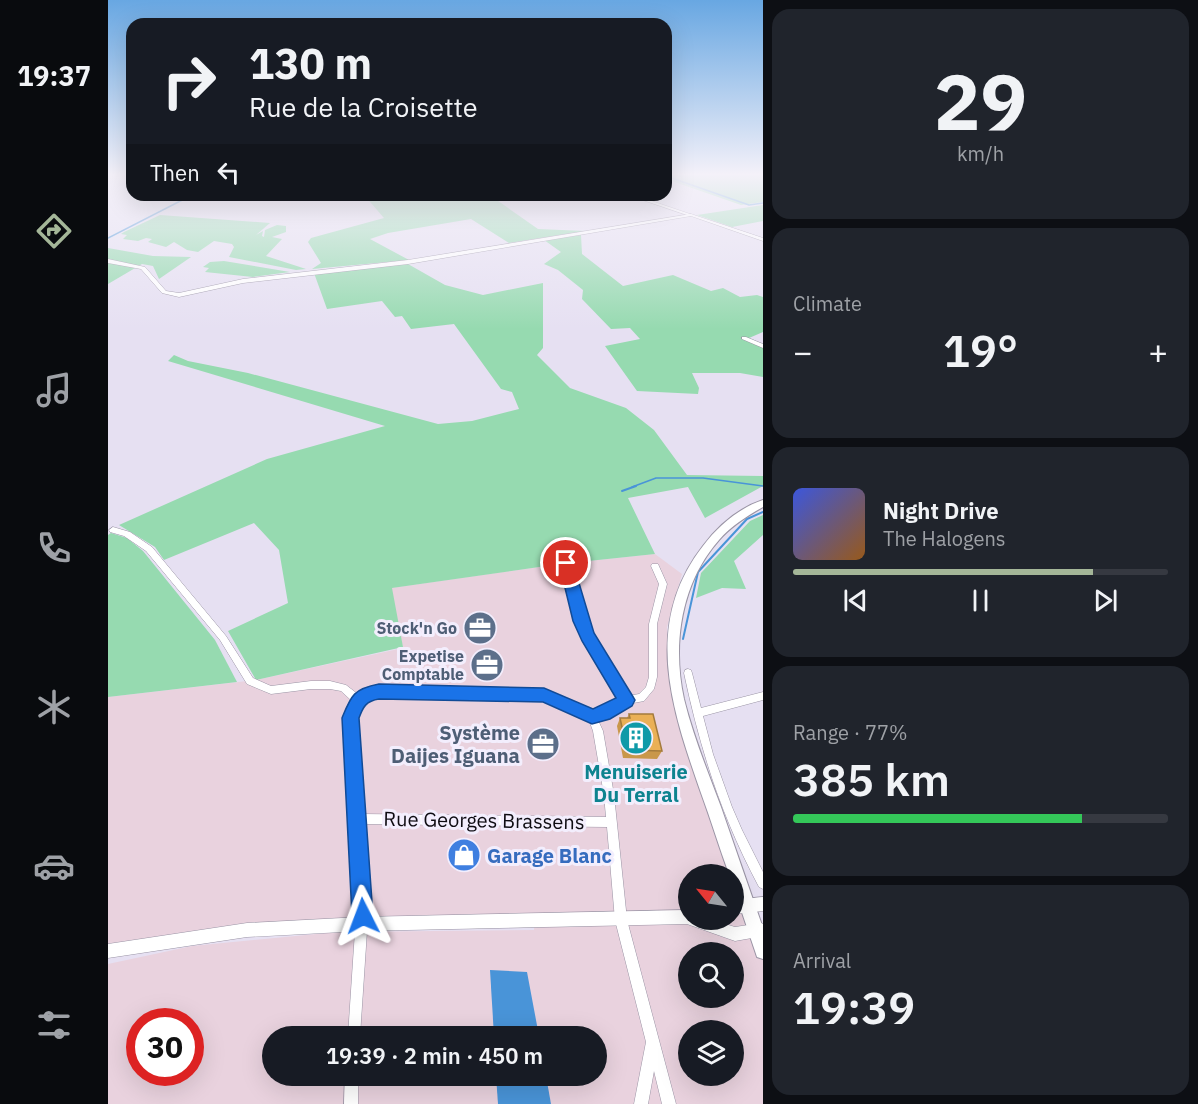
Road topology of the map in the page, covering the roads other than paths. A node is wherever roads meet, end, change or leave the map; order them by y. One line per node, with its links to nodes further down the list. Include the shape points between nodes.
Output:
1 (628, 226): 4 (street, via 408,262 243,281 179,295 164,292 143,268)
2 (721, 226): 3 (street)
3 (763, 240)
4 (108, 261)
5 (744, 338): 6 (street)
6 (763, 346)
7 (763, 503): 19 (main road, via 728,525 695,562 673,632 677,695)
8 (113, 530): 13 (street, via 149,549 223,638 250,681 271,690 330,685 343,688)
9 (566, 563): 14 (street, via 581,621)
10 (655, 566): 14 (street, via 663,584 653,624 652,683 647,694)
11 (688, 674): 15 (street)
12 (763, 696): 15 (street)
13 (358, 700): 16 (street, via 379,692 544,695); 17 (street, via 350,718)
14 (626, 700): 16 (street)
15 (697, 713): 20 (street, via 737,831)
16 (592, 717): 18 (street, via 598,731)
17 (356, 819): 18 (street, Rue Georges Brassens); 26 (street)
18 (611, 822): 25 (street)
19 (728, 864)
20 (763, 883)
21 (763, 904): 22 (street)
22 (744, 905)
23 (744, 910): 28 (main road)
24 (678, 918): 25 (street)
25 (621, 920): 26 (street); 32 (street)
26 (361, 924): 29 (street, via 247,930); 31 (street)
27 (724, 930): 28 (street, via 735,934)
28 (759, 930): 30 (main road)
29 (108, 951)
30 (763, 951)
31 (355, 1026)
32 (653, 1040): 35 (street); 36 (street)
33 (352, 1086): 34 (street)
34 (351, 1104)
35 (640, 1104)
36 (669, 1104)

